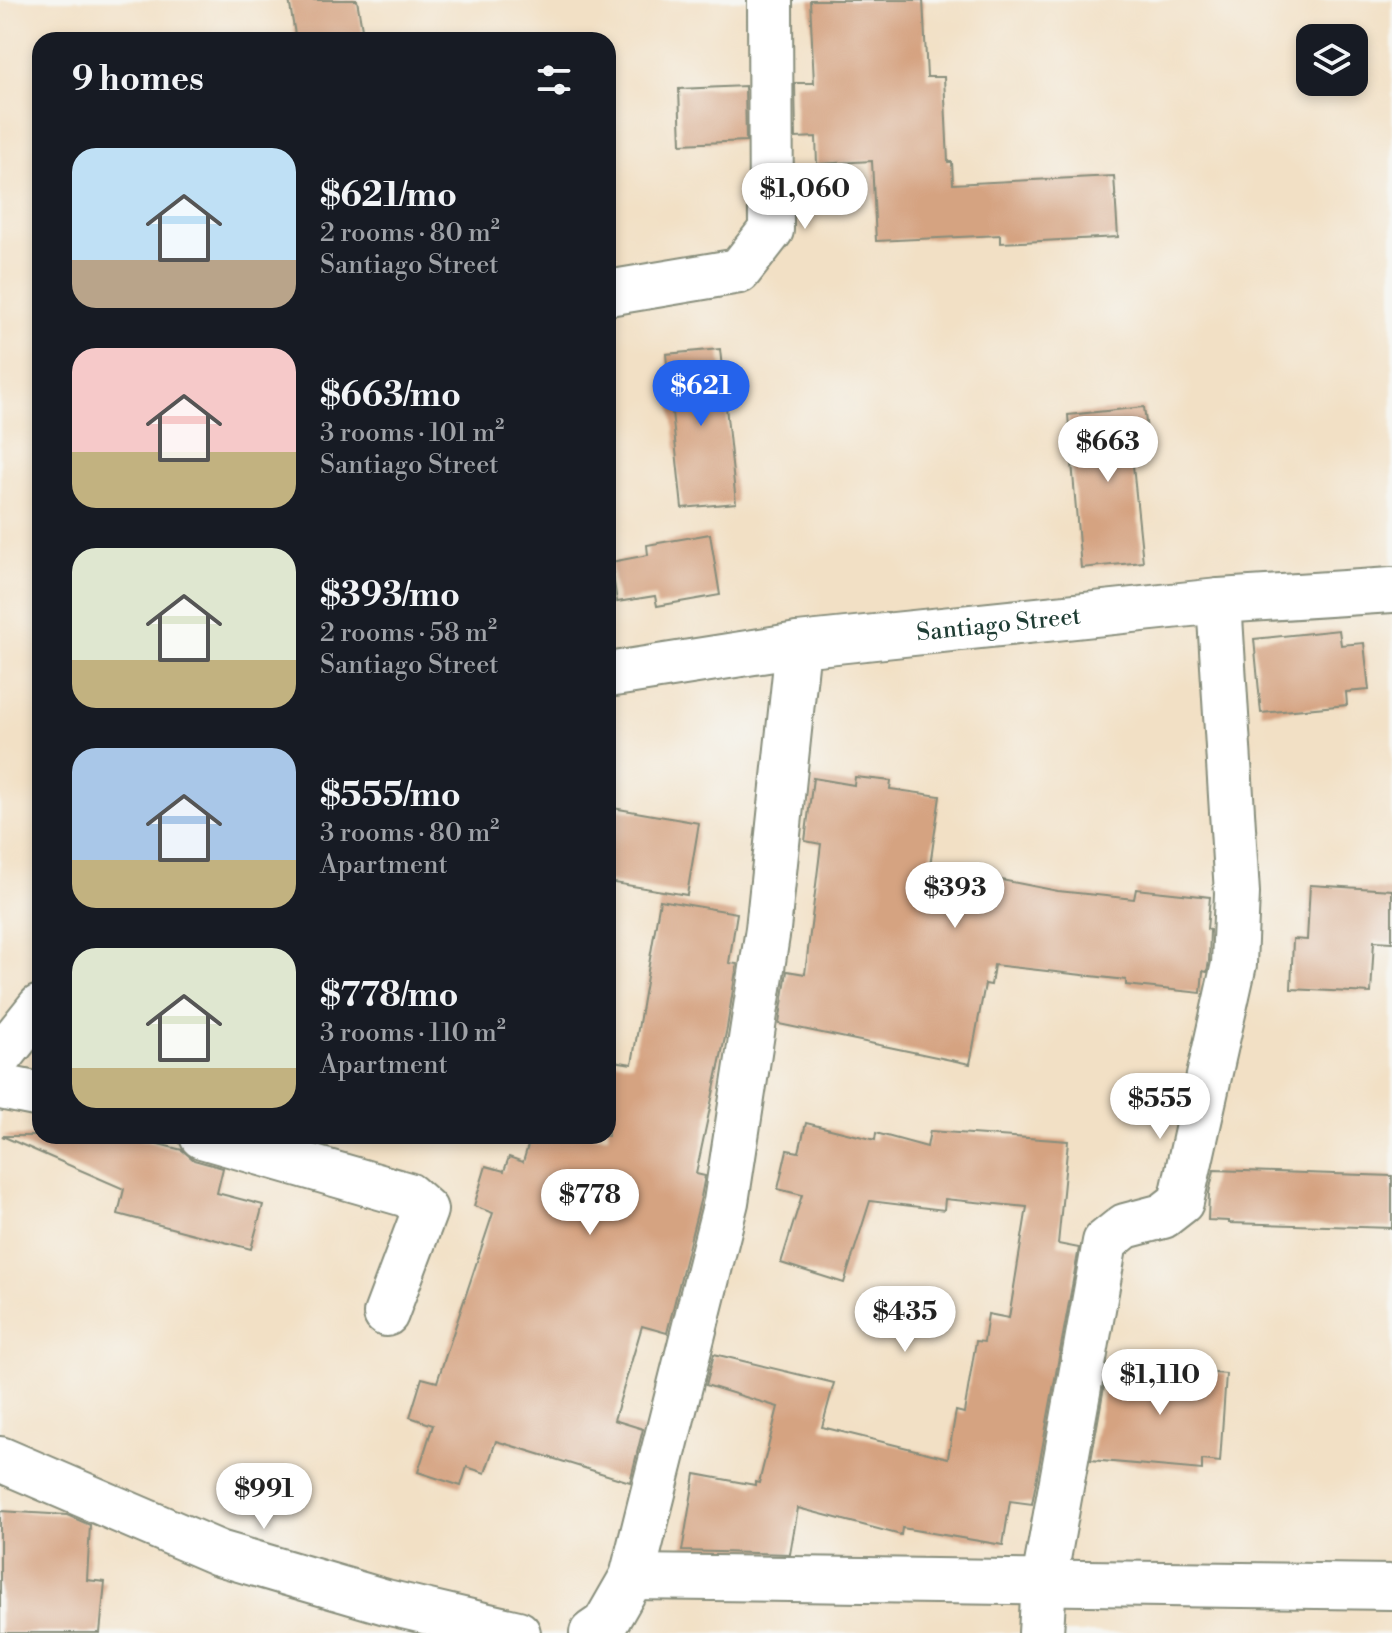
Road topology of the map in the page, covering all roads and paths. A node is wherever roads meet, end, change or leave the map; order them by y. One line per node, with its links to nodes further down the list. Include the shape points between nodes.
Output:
1 (770, 0): 2 (street, via 771,230 739,271)
2 (616, 292)
3 (1392, 590): 4 (street, Santiago Street)
4 (1219, 601): 5 (street, Santiago Street); 15 (street, via 1237,893 1234,964 1181,1202 1163,1216 1125,1226 1105,1242)
5 (798, 645): 6 (street, Santiago Street); 14 (street, via 768,929 726,1202)
6 (616, 674)
7 (32, 1017): 8 (street)
8 (0, 1057)
9 (0, 1087): 10 (street)
10 (32, 1093)
11 (230, 1144): 12 (street, via 408,1195 425,1210)
12 (386, 1314)
13 (0, 1459): 17 (street, via 219,1553 386,1602)
14 (632, 1577): 15 (street); 18 (street, via 605,1624)
15 (1044, 1581): 16 (street); 19 (street)
16 (1392, 1587)
17 (518, 1633)
18 (592, 1633)
19 (1041, 1633)

